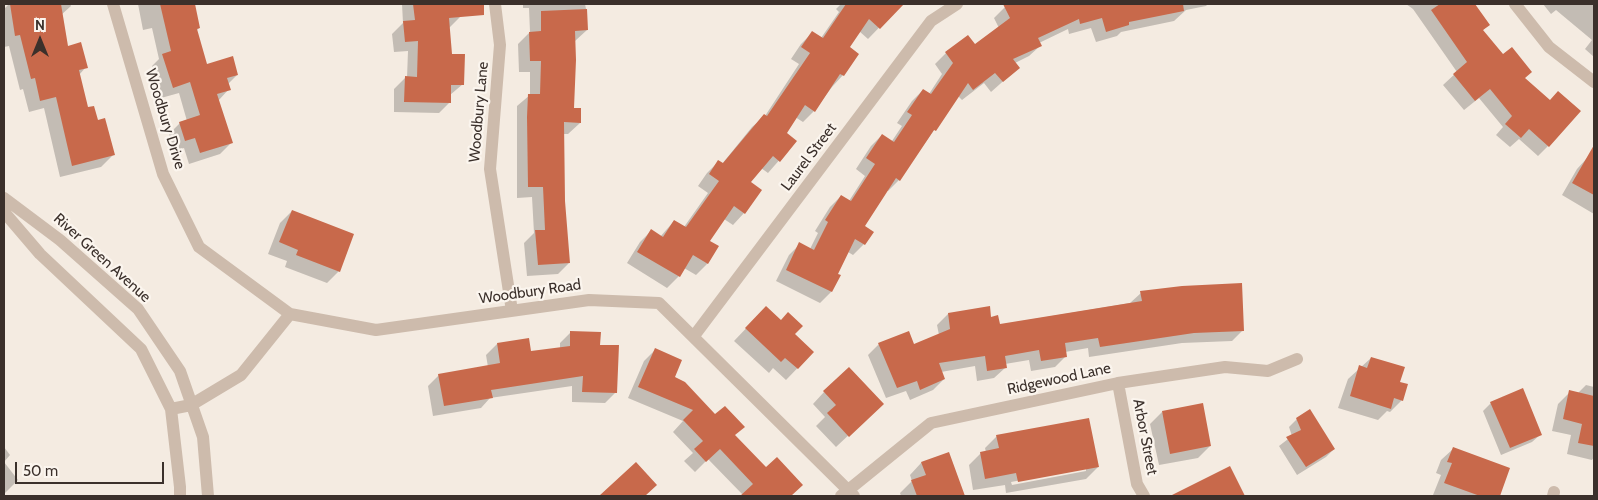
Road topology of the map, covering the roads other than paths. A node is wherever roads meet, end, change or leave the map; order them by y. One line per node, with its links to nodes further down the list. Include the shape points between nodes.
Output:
1 (113, 4): 9 (street, Woodbury Drive, via 163,174 199,247)
2 (495, 4): 8 (street, Woodbury Lane, via 500,45 490,169)
3 (957, 4): 10 (street, Laurel Street, via 931,21)
4 (1515, 4): 5 (street, via 1549,47)
5 (1594, 82)
6 (4, 198): 13 (street, River Green Avenue, via 60,240 138,309 180,371)
7 (4, 212): 14 (street, via 40,254 141,349)
8 (512, 311): 9 (street, Woodbury Road, via 376,330); 10 (street, Woodbury Road, via 589,300 659,303)
9 (290, 314): 13 (street, via 241,375)
10 (694, 336): 15 (street, Woodbury Road)
11 (1297, 359): 12 (street, Ridgewood Lane, via 1268,371 1225,367)
12 (1118, 383): 15 (street, Ridgewood Lane, via 931,423); 18 (street, Arbor Street, via 1137,484)
13 (191, 405): 14 (street); 17 (street, River Green Avenue, via 203,436)
14 (171, 409): 16 (street)
15 (848, 494)
16 (180, 496)
17 (208, 496)
18 (1144, 496)

